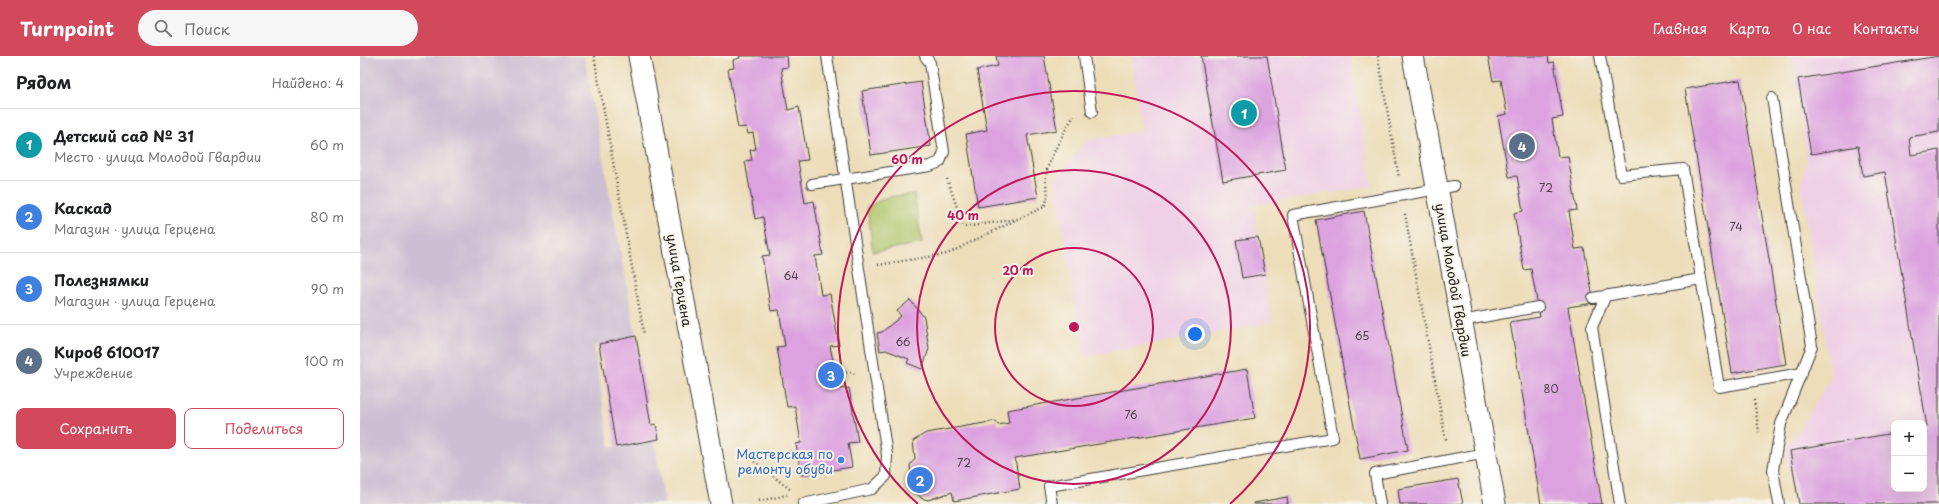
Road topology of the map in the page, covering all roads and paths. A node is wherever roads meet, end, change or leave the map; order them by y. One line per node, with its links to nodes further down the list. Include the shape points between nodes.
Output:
1 (594, 56): 24 (path)
2 (638, 56): 32 (street, улица Герцена)
3 (826, 56): 13 (lane)
4 (926, 56): 12 (lane, via 930,62 944,152)
5 (1084, 56): 9 (lane)
6 (1378, 56): 16 (path)
7 (1413, 56): 15 (street, улица Молодой Гвардии)
8 (1600, 56): 19 (lane, via 1621,175 1683,169)
9 (1089, 93): 11 (lane); 17 (path, via 1064,132 1046,174 1049,198 1044,208)
10 (1772, 98): 26 (lane, via 1812,346)
11 (1092, 112)
12 (940, 162): 13 (lane, via 930,166); 17 (path, via 964,227)
13 (845, 179): 14 (lane); 18 (lane)
14 (812, 184)
15 (1446, 187): 16 (lane); 23 (street, улица Молодой Гвардии)
16 (1402, 195): 30 (path, via 1445,436); 34 (lane, via 1293,215 1333,438 1049,486)
17 (1018, 219): 18 (path, via 947,254)
18 (859, 269): 33 (lane, via 887,455 886,476 872,489)
19 (1701, 279): 20 (lane); 26 (lane, via 1719,387)
20 (1606, 295): 21 (lane); 37 (lane, via 1592,328)
21 (1593, 298)
22 (1538, 307): 23 (lane)
23 (1461, 321): 28 (street, улица Молодой Гвардии)
24 (644, 334)
25 (842, 373): 27 (path, via 852,372 857,375)
26 (1802, 373): 38 (lane, via 1781,424 1773,470)
27 (858, 381)
28 (1486, 453): 30 (lane); 36 (street, улица Молодой Гвардии)
29 (751, 458): 31 (path, via 795,494)
30 (1459, 459): 35 (lane, via 1375,474)
31 (759, 501)
32 (721, 504)
33 (804, 504)
34 (1052, 504)
35 (1380, 504)
36 (1496, 504)
37 (1620, 504)
38 (1779, 504)

